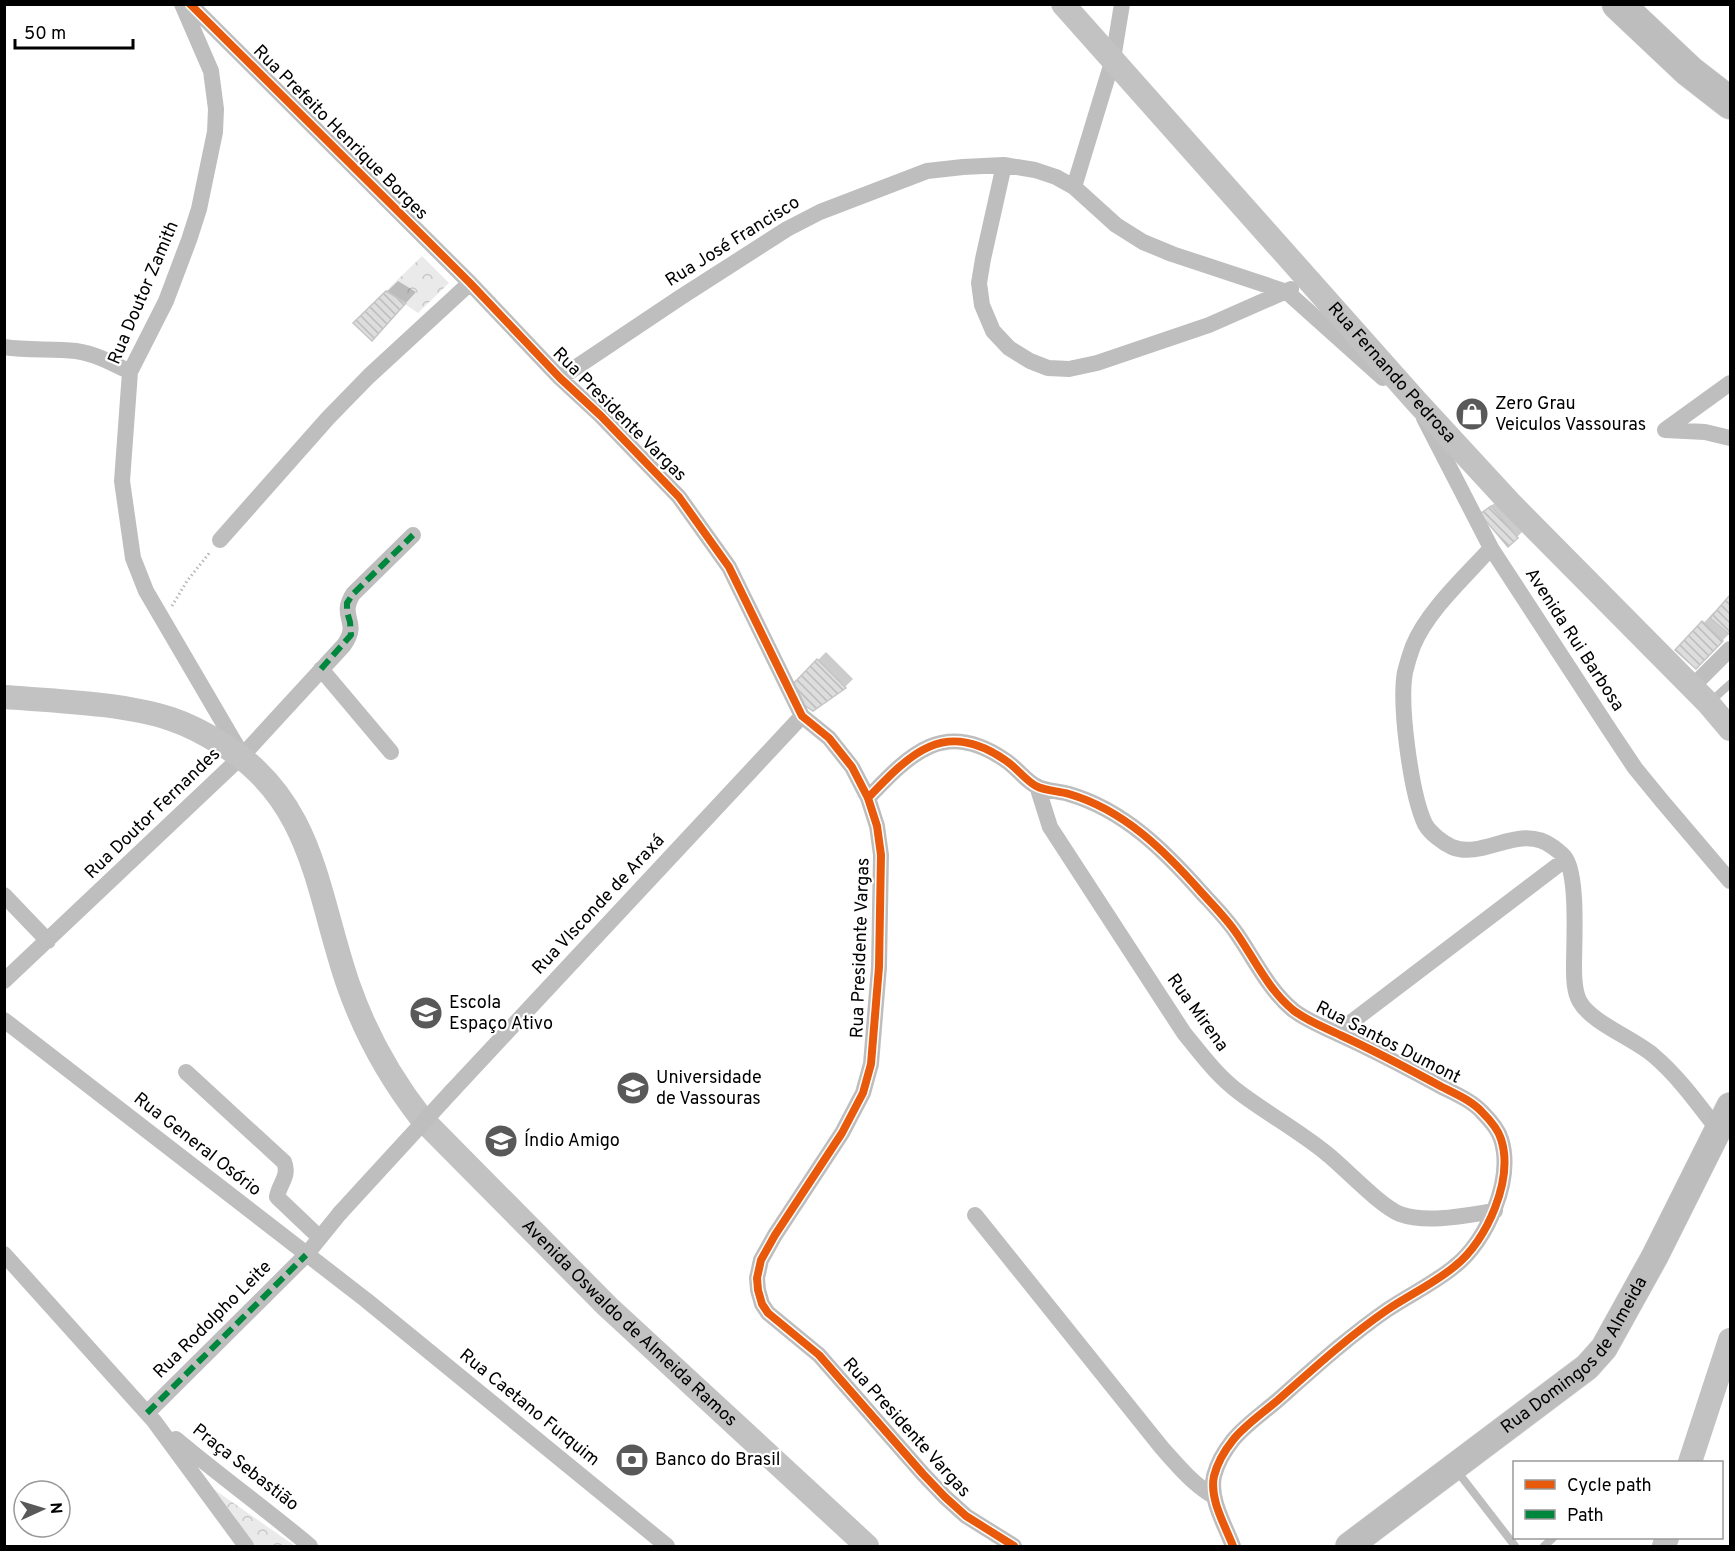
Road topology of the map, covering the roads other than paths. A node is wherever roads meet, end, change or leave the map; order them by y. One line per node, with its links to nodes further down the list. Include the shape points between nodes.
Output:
1 (182, 4): 14 (street, Rua Doutor Zamith, via 211,71 216,109 212,153 200,208 182,260)
2 (190, 4): 11 (street, Rua Prefeito Henrique Borges)
3 (1063, 4): 6 (street, Rua Fernando Pedrosa)
4 (1122, 4): 6 (street)
5 (1617, 4): 7 (highway)
6 (1113, 59): 9 (street); 10 (street, Rua Fernando Pedrosa)
7 (1731, 103)
8 (1004, 165): 9 (street, Rua José Francisco, via 1035,170); 12 (street, via 982,259 981,305 993,331 1009,348 1030,361 1048,368 1069,369 1097,363 1209,325); 15 (street, Rua José Francisco, via 927,171 820,212 787,229)
9 (1074, 187): 12 (street, Rua José Francisco, via 1116,225 1143,242)
10 (1307, 278): 12 (street); 17 (street, Rua Fernando Pedrosa)
11 (470, 283): 15 (street, Rua Presidente Vargas); 20 (street, via 345,401)
12 (1287, 292): 17 (street, Rua José Francisco, via 1387,382)
13 (4, 347): 14 (street, via 77,351 100,356)
14 (130, 372): 30 (street, Rua Doutor Zamith, via 122,481 133,558 162,621)
15 (560, 378): 27 (street, Rua Presidente Vargas, via 679,497 710,539 729,567)
16 (1731, 383): 18 (street, via 1665,430)
17 (1413, 398): 21 (street, Avenida Rui Barbosa); 25 (street, Rua Fernando Pedrosa, via 1510,503)
18 (1731, 438)
19 (413, 535): 23 (street, Rua Doutor Fernandes, via 353,594 346,608 351,635)
20 (220, 540)
21 (1491, 548): 33 (street, via 1422,627 1412,648 1403,703 1417,798 1426,825 1438,839 1454,848 1474,849 1531,838 1546,843); 34 (street, Avenida Rui Barbosa, via 1635,768)
22 (1731, 649): 25 (street)
23 (321, 669): 29 (street); 30 (street, Rua Doutor Fernandes)
24 (1731, 684): 25 (lane)
25 (1700, 695): 28 (street, Rua Fernando Pedrosa)
26 (4, 697): 30 (street, Avenida Oswaldo de Almeida Ramos, via 132,710 170,718)
27 (802, 716): 32 (street, Rua Presidente Vargas, via 829,738 852,767); 44 (street, Rua VIsconde de Araxá, bridge)
28 (1731, 729)
29 (391, 752)
30 (242, 756): 36 (street, Rua Doutor Fernandes); 56 (street, Avenida Oswaldo de Almeida Ramos, via 268,780 302,834 362,1019 377,1052 422,1119 607,1306)
31 (1036, 786): 32 (street, Rua Santos Dumont, via 993,753 955,741 932,745 911,756); 39 (street, Rua Santos Dumont, via 1071,794 1109,811 1148,837 1236,932 1272,988 1293,1010); 42 (street, Rua Mirena, via 1050,827 1184,1033 1209,1065 1238,1092 1312,1142 1400,1214 1429,1218)
32 (868, 798): 57 (street, Rua Presidente Vargas, via 881,855 879,967 871,1064 863,1093 842,1133 761,1260 758,1290 768,1313 819,1355 945,1497 966,1516)
33 (1566, 859): 39 (street); 41 (street, via 1574,888 1574,974 1580,1003 1654,1056 1694,1099)
34 (1731, 881)
35 (4, 895): 36 (street)
36 (48, 941): 37 (street, Rua Doutor Fernandes)
37 (4, 981)
38 (4, 1020): 46 (street, Rua General Osório)
39 (1337, 1033): 42 (street, Rua Santos Dumont, via 1479,1108 1501,1138 1505,1165)
40 (186, 1072): 44 (street, via 284,1162 285,1177 277,1197)
41 (1724, 1118): 51 (main road, Rua Domingos de Almeida, via 1604,1348 1587,1367)
42 (1495, 1211): 52 (street, Rua Santos Dumont, via 1456,1266 1350,1338 1233,1439 1221,1458)
43 (975, 1215): 52 (street, via 1162,1448 1188,1478)
44 (319, 1237): 46 (street, Rua VIsconde de Araxá)
45 (4, 1254): 49 (street)
46 (306, 1255): 47 (street, Rua General Osório); 49 (street, Rua Rodolpho Leite)
47 (366, 1300): 55 (street, Rua Caetano Furquim)
48 (1731, 1340): 50 (street)
49 (151, 1417): 53 (street); 54 (street, Praça Sebastião)
50 (1690, 1461)
51 (1455, 1468): 59 (main road, Rua Domingos de Almeida); 60 (lane)
52 (1213, 1496): 58 (street)
53 (246, 1546)
54 (310, 1546)
55 (667, 1546)
56 (867, 1546)
57 (1014, 1546)
58 (1233, 1546)
59 (1349, 1546)
60 (1515, 1546)

